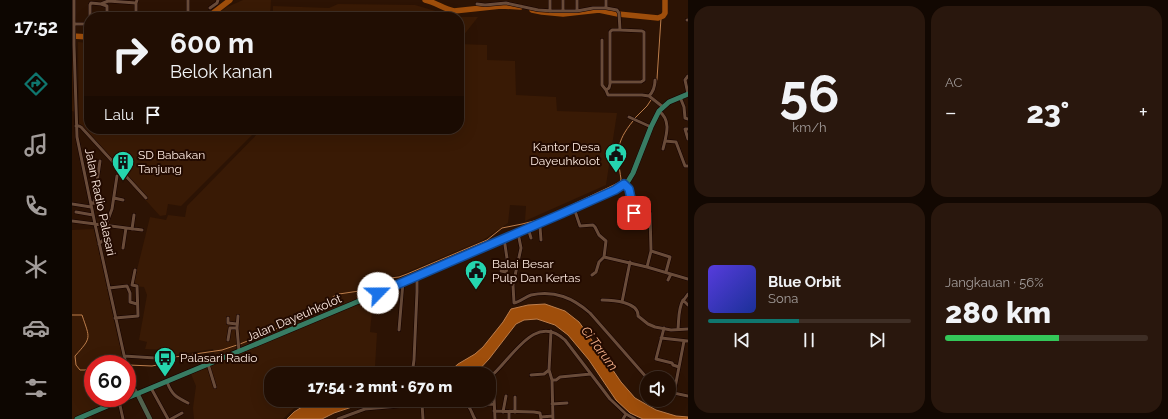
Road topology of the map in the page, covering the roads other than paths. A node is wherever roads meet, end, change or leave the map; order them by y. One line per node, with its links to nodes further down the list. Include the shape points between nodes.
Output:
1 (74, 0): 20 (street, Jalan Radio Palasari)
2 (188, 0): 19 (street)
3 (218, 0): 11 (street)
4 (550, 0): 13 (street)
5 (563, 0): 14 (street)
6 (577, 0): 15 (street)
7 (606, 0): 12 (street)
8 (136, 1): 9 (street, via 108,1); 18 (street)
9 (101, 4): 16 (street, via 90,4); 17 (street, via 107,7)
10 (477, 4): 13 (street, via 506,3)
11 (210, 8)
12 (606, 8): 15 (street); 22 (street, via 617,10)
13 (550, 11): 14 (street)
14 (562, 11): 15 (street)
15 (577, 11)
16 (90, 12)
17 (106, 12)
18 (136, 12)
19 (188, 12)
20 (75, 24): 21 (street); 34 (street, Jalan Radio Palasari)
21 (84, 24)
22 (620, 30): 26 (street, via 610,32); 26 (street, via 644,32 644,80)
23 (602, 40): 27 (street, via 602,85)
24 (688, 76): 28 (street, via 685,80)
25 (655, 80): 30 (street)
26 (610, 82): 27 (street)
27 (606, 90): 30 (street, via 609,95 642,95)
28 (688, 94): 29 (main road)
29 (680, 97): 31 (main road); 33 (street, via 685,118)
30 (650, 98): 31 (street)
31 (661, 109): 35 (main road, Jalan Dayeuhkolot); 40 (street, via 667,125)
32 (632, 119): 35 (street)
33 (688, 119)
34 (76, 126): 37 (street); 49 (street, Jalan Radio Palasari)
35 (651, 127): 45 (main road, Jalan Dayeuhkolot, via 631,178)
36 (688, 128): 39 (street, via 685,129)
37 (84, 130)
38 (88, 134): 47 (street)
39 (688, 139)
40 (665, 141): 41 (street); 43 (street, via 676,142 685,166)
41 (663, 149)
42 (100, 161): 49 (street)
43 (688, 166)
44 (117, 176): 46 (street)
45 (624, 184): 52 (main road, Jalan Dayeuhkolot); 71 (street, via 629,189 634,213 650,213)
46 (114, 198): 51 (street, via 121,200); 59 (street)
47 (146, 198)
48 (72, 204): 49 (street)
49 (92, 204): 50 (street); 54 (street, Jalan Radio Palasari)
50 (102, 204)
51 (119, 206)
52 (574, 208): 58 (main road, Jalan Dayeuhkolot); 72 (street, via 580,226 593,225 605,240)
53 (76, 212): 54 (street)
54 (93, 215): 57 (street, Jalan Radio Palasari)
55 (134, 215): 62 (street)
56 (72, 221): 57 (street)
57 (95, 224): 59 (street); 68 (street, Jalan Radio Palasari)
58 (538, 224): 61 (main road, Jalan Dayeuhkolot); 67 (street)
59 (106, 225): 60 (street); 68 (street, via 104,239)
60 (126, 228): 62 (street); 70 (street)
61 (528, 228): 64 (main road, Jalan Dayeuhkolot); 66 (street)
62 (132, 229): 63 (street)
63 (140, 230)
64 (518, 232): 65 (main road, Jalan Dayeuhkolot); 113 (street, via 521,248 513,284 514,302 531,295 554,294 581,304)
65 (504, 238): 76 (street, via 508,265 506,272); 80 (main road, Jalan Dayeuhkolot)
66 (531, 238)
67 (541, 240)
68 (99, 244): 84 (street, Jalan Radio Palasari)
69 (646, 246): 71 (street)
70 (123, 248)
71 (651, 250): 74 (street); 77 (street, via 670,257)
72 (604, 257): 73 (street); 79 (street)
73 (630, 262): 74 (street); 88 (street)
74 (647, 267): 77 (street)
75 (135, 270): 89 (street, via 132,285 137,286)
76 (501, 271)
77 (666, 272): 78 (street)
78 (671, 274): 81 (street); 82 (street)
79 (592, 275)
80 (417, 276): 83 (main road, Jalan Dayeuhkolot); 110 (street)
81 (688, 279)
82 (668, 280)
83 (403, 282): 99 (street); 105 (main road, Jalan Dayeuhkolot)
84 (109, 288): 89 (street, via 127,286 130,302); 92 (street, Jalan Radio Palasari)
85 (688, 294): 87 (street)
86 (602, 300): 88 (street)
87 (683, 301): 90 (street); 97 (street, via 679,312)
88 (622, 302): 96 (street, via 637,310 638,316 648,324)
89 (137, 304): 92 (street, via 137,316)
90 (688, 304)
91 (238, 316): 94 (street)
92 (115, 318): 106 (street, Jalan Radio Palasari)
93 (228, 318): 94 (street, via 228,323)
94 (237, 324): 95 (street)
95 (237, 328): 102 (street, via 230,328); 105 (street)
96 (664, 328): 97 (street); 101 (street)
97 (678, 329): 98 (street)
98 (688, 329)
99 (399, 330)
100 (551, 331): 112 (street); 114 (street, via 539,331 527,338); 116 (street, via 565,340)
101 (661, 338): 103 (street); 111 (street, via 656,359)
102 (228, 340)
103 (684, 341): 104 (street); 111 (street)
104 (688, 341)
105 (239, 346): 109 (main road, Jalan Dayeuhkolot)
106 (124, 355)
107 (136, 357): 108 (street)
108 (155, 358)
109 (208, 364): 118 (main road, Jalan Dayeuhkolot); 120 (street)
110 (413, 367)
111 (679, 367): 119 (street)
112 (549, 370): 115 (street, via 544,374); 117 (street)
113 (641, 371)
114 (496, 372)
115 (532, 374)
116 (591, 374): 117 (street); 141 (street, via 610,399)
117 (552, 380): 129 (street)
118 (167, 382): 121 (main road, Jalan Dayeuhkolot); 127 (street, via 176,397)
119 (676, 383)
120 (215, 387)
121 (150, 388): 122 (main road, Jalan Dayeuhkolot); 147 (street)
122 (137, 393): 146 (main road)
123 (676, 393): 125 (street)
124 (506, 396): 137 (street)
125 (688, 396)
126 (515, 397): 139 (street)
127 (188, 403)
128 (566, 403): 129 (street)
129 (552, 404): 143 (street)
130 (105, 407): 144 (main road, Jalan Dayeuhkolot)
131 (120, 407): 145 (street)
132 (386, 407): 148 (street, via 365,409)
133 (422, 407): 149 (street)
134 (469, 407): 150 (street)
135 (494, 407): 136 (street)
136 (494, 411): 137 (street); 151 (street)
137 (503, 412): 138 (street)
138 (509, 412): 139 (street); 152 (street)
139 (515, 412): 142 (street, via 540,413)
140 (182, 413): 147 (street)
141 (626, 414): 153 (street); 154 (street)
142 (541, 418): 143 (street)
143 (553, 418)
144 (76, 419)
145 (123, 419)
146 (150, 419)
147 (170, 419)
148 (338, 419)
149 (423, 419)
150 (475, 419)
151 (495, 419)
152 (509, 419)
153 (623, 419)
154 (635, 419)

